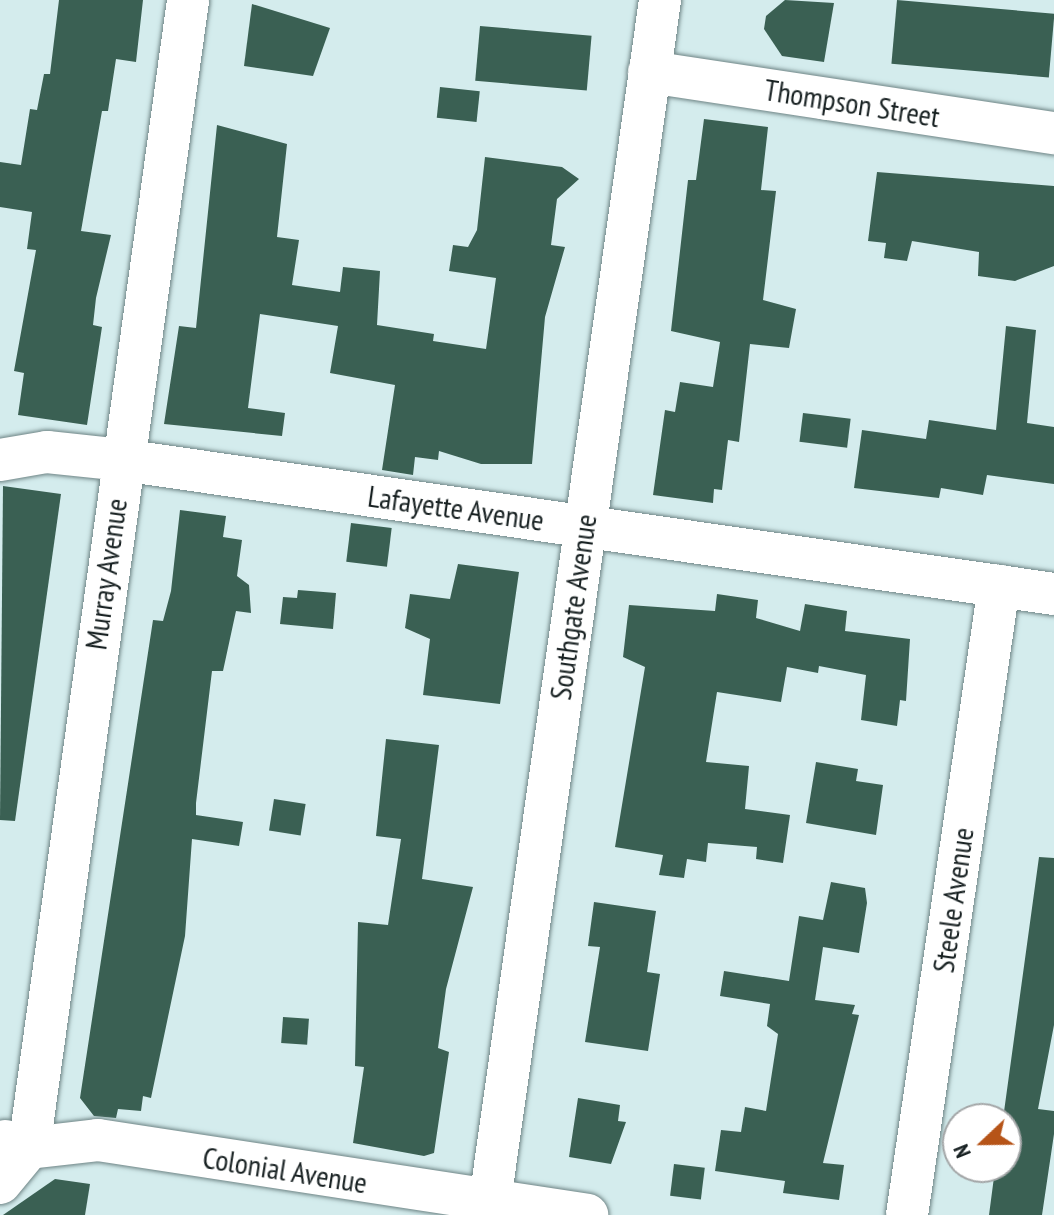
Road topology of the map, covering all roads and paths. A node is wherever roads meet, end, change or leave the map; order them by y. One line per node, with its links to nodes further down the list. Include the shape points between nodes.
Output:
1 (188, 0): 6 (street, Murray Avenue)
2 (660, 0): 3 (street, Southgate Avenue)
3 (649, 72): 4 (street, Thompson Street); 7 (street, Southgate Avenue)
4 (1054, 133)
5 (0, 460): 6 (street, Lafayette Avenue, via 47,452)
6 (122, 460): 7 (street, Lafayette Avenue); 10 (street, Murray Avenue)
7 (584, 526): 8 (street, Lafayette Avenue); 12 (street, Southgate Avenue)
8 (999, 586): 9 (street, Lafayette Avenue); 14 (street, Steele Avenue)
9 (1054, 594)
10 (14, 1143): 11 (street); 12 (street, Colonial Avenue, via 98,1140)
11 (0, 1183)
12 (489, 1208): 13 (street, Colonial Avenue)
13 (587, 1215)
14 (907, 1215)

